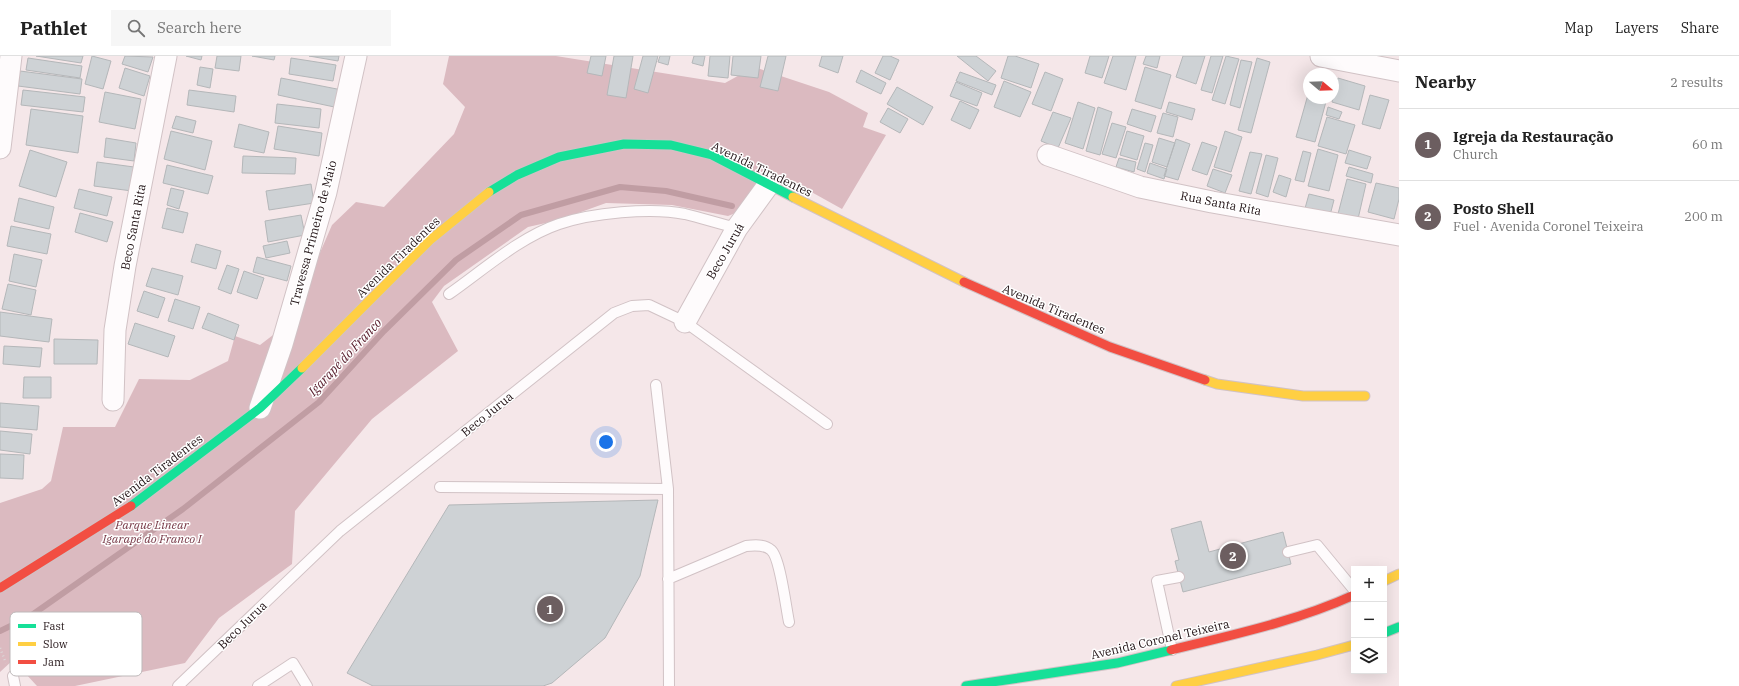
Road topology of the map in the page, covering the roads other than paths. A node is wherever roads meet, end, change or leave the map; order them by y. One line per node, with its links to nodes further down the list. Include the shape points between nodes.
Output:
1 (11, 56): 6 (street)
2 (166, 56): 15 (street, Beco Santa Rita, via 115,330)
3 (356, 56): 16 (street, Travessa Primeiro de Maio, via 326,192 282,344)
4 (1321, 56): 5 (street)
5 (1399, 71)
6 (0, 148)
7 (1048, 155): 10 (street, Rua Santa Rita, via 1140,187)
8 (769, 184): 9 (street, Beco Juruá); 14 (main road, Avenida Tiradentes, via 858,231 986,293 1110,347 1217,384 1303,396); 16 (main road, Avenida Tiradentes, via 712,155 671,145 617,146 559,157 517,175 489,192 430,240)
9 (737, 228): 11 (lane, via 684,214 642,210 559,224 534,236); 12 (street, Beco Juruá)
10 (1399, 235)
11 (449, 294)
12 (685, 322): 17 (lane, Beco Jurua); 33 (lane, Beco Jurua, via 649,306 632,306 614,313 340,531)
13 (656, 385): 19 (lane)
14 (1365, 396)
15 (113, 400)
16 (260, 408): 26 (main road, Avenida Tiradentes, via 136,502)
17 (827, 424)
18 (440, 487): 19 (lane)
19 (668, 489): 23 (lane)
20 (1288, 552): 25 (lane, via 1317,545)
21 (1399, 574): 24 (main road)
22 (1179, 577): 32 (lane, via 1157,581)
23 (668, 579): 28 (lane, via 746,546 760,545 771,550 777,560); 36 (lane)
24 (1387, 580)
25 (1351, 586)
26 (0, 588)
27 (1351, 596): 32 (main road, Avenida Coronel Teixeira, via 1328,607)
28 (789, 622)
29 (1399, 627): 30 (main road)
30 (1387, 632)
31 (1351, 646): 38 (main road)
32 (1172, 650): 37 (main road, Avenida Coronel Teixeira, via 1117,663)
33 (178, 686)
34 (258, 686): 35 (lane, via 293,663)
35 (307, 686)
36 (669, 686)
37 (966, 686)
38 (1176, 686)

